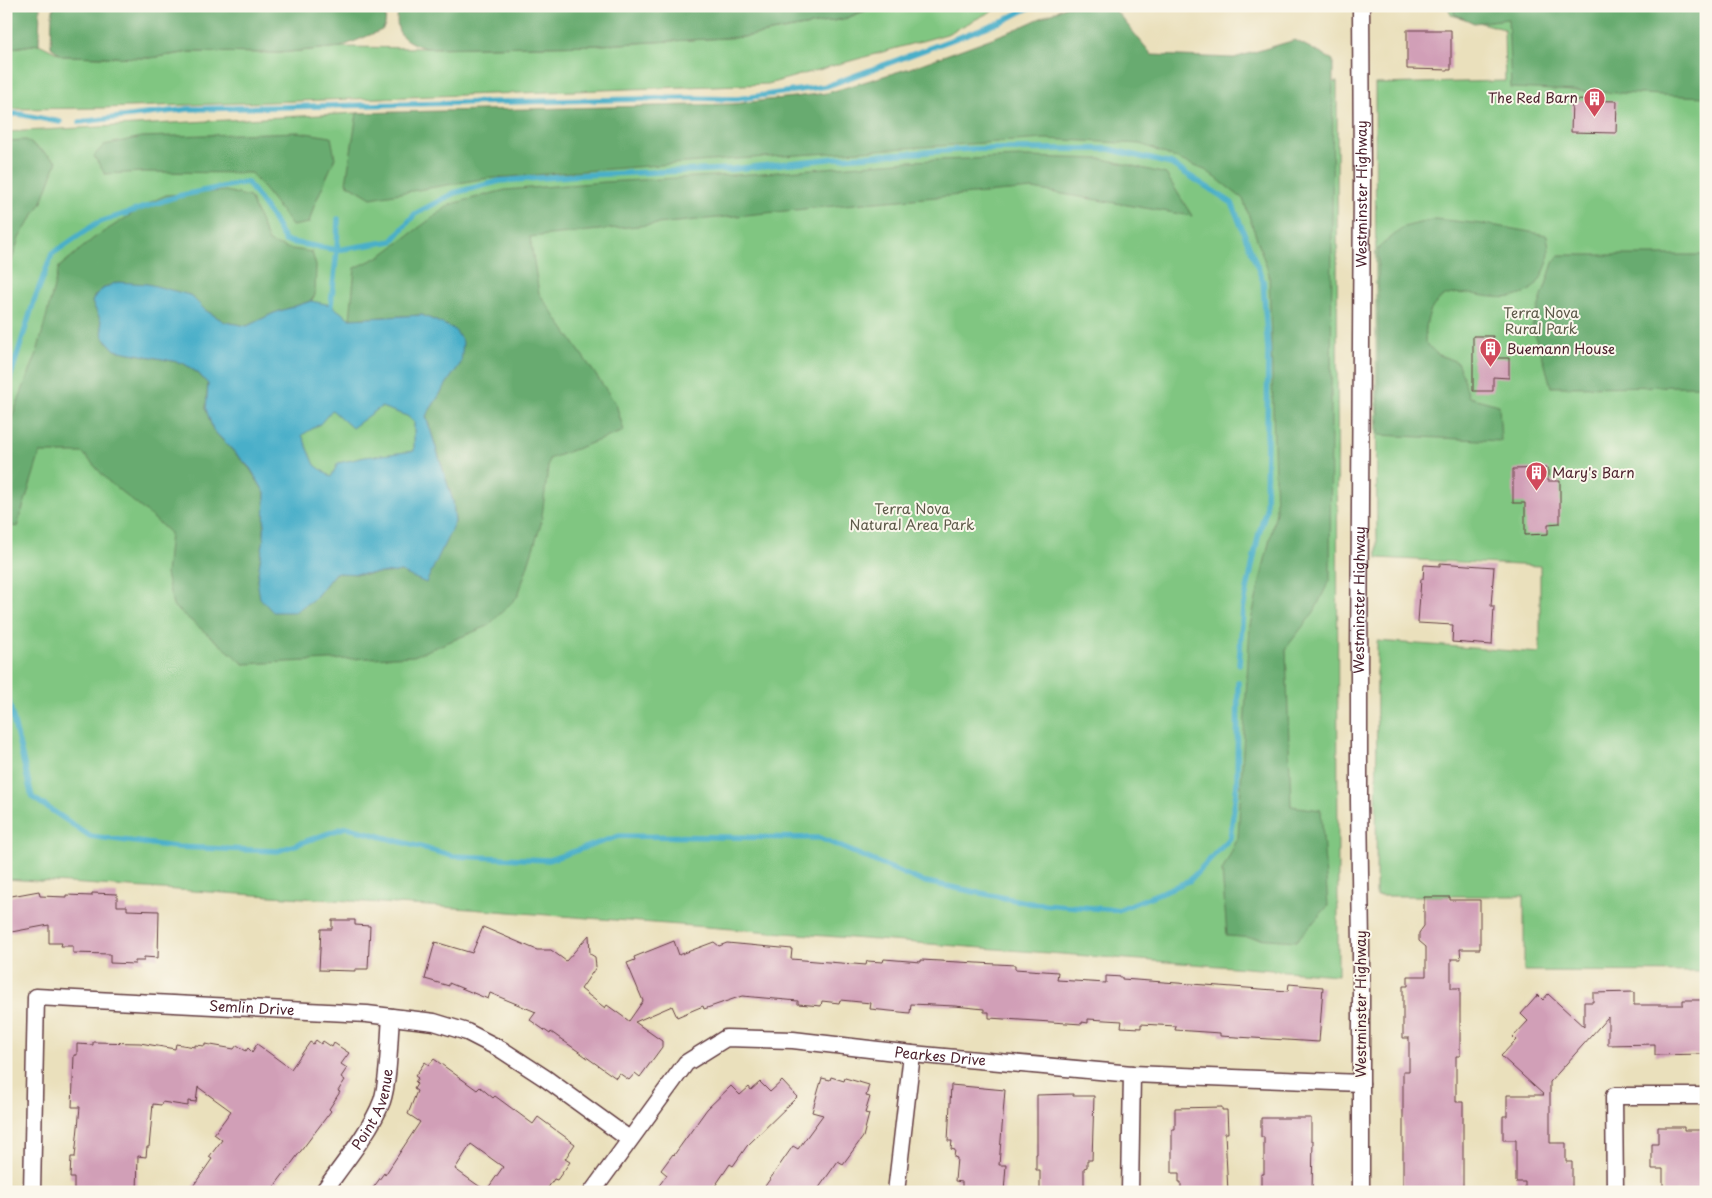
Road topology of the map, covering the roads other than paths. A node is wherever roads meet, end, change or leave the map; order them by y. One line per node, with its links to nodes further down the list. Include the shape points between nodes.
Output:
1 (1361, 6): 5 (street, Westminster Highway)
2 (391, 1016): 7 (street, Semlin Drive, via 434,1022 468,1032 545,1078); 8 (street, Semlin Drive, via 36,997); 9 (street, Point Avenue, via 382,1101 367,1130)
3 (912, 1054): 4 (street, Pearkes Drive); 7 (street, Pearkes Drive, via 793,1040 726,1038 686,1063); 11 (street)
4 (1132, 1074): 5 (street, Pearkes Drive); 12 (street)
5 (1361, 1083): 13 (street, Westminster Highway)
6 (1706, 1096): 14 (street, via 1614,1096)
7 (629, 1139): 10 (street, Pearkes Drive)
8 (32, 1192)
9 (322, 1192)
10 (592, 1192)
11 (896, 1192)
12 (1130, 1192)
13 (1361, 1192)
14 (1615, 1192)

